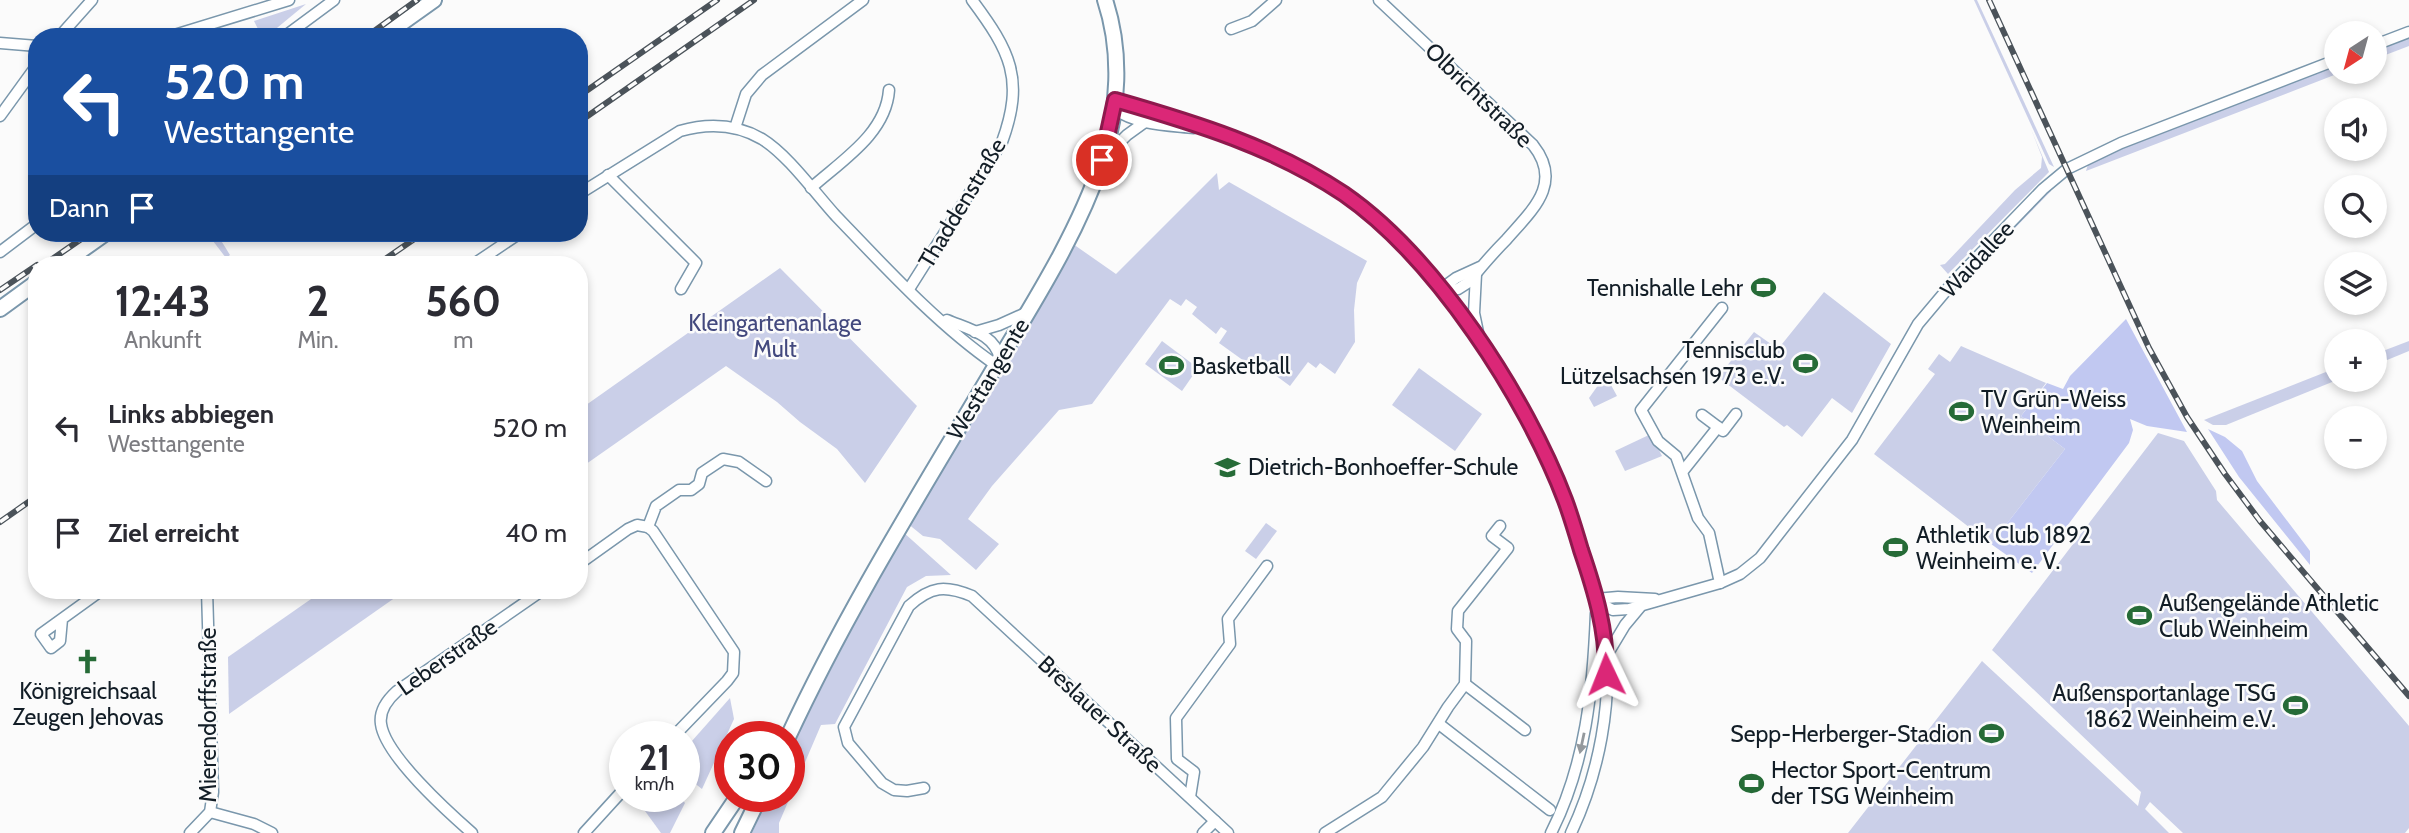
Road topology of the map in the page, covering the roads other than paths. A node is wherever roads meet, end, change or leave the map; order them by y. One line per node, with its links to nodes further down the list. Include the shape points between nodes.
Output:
1 (92, 0): 10 (street)
2 (289, 0): 11 (street)
3 (434, 0): 13 (main road)
4 (863, 0): 25 (street, via 762,75 746,94)
5 (972, 0): 40 (street, Thaddenstraße, via 1005,48 1013,78 1010,115 1002,142)
6 (1105, 0): 22 (main road, Westtangente, via 1116,55)
7 (1276, 0): 14 (street, via 1252,21)
8 (1379, 0): 37 (street, Olbrichtstraße, via 1533,145 1543,161 1543,194)
9 (327, 2): 12 (street)
10 (67, 28)
11 (197, 28)
12 (295, 28)
13 (395, 28)
14 (1231, 29)
15 (2409, 32): 16 (street)
16 (2387, 40)
17 (0, 43): 18 (street)
18 (28, 45)
19 (2324, 65): 58 (street, Waidallee, via 2121,143 2058,176 1918,324 1852,440 1760,558)
20 (28, 77): 23 (street)
21 (889, 90): 30 (street, via 886,108 871,133)
22 (1114, 104): 24 (street, via 1128,118); 26 (street); 27 (main road, Westtangente)
23 (0, 116)
24 (1145, 122): 26 (street); 27 (street)
25 (735, 128): 28 (street, via 680,131); 30 (street, via 763,140)
26 (1206, 129): 41 (street, via 1291,162 1346,196 1395,237)
27 (1102, 160): 44 (main road, Westtangente, via 1068,239)
28 (608, 176): 29 (street); 39 (street, via 696,263)
29 (588, 188)
30 (811, 188): 40 (street)
31 (28, 232): 34 (street)
32 (93, 242): 35 (main road)
33 (507, 242): 36 (street)
34 (0, 253)
35 (73, 256)
36 (486, 256)
37 (1478, 270): 41 (street, Olbrichtstraße, via 1456,278); 47 (street, via 1474,313)
38 (28, 289): 43 (main road)
39 (681, 289)
40 (909, 289): 45 (street)
41 (1442, 290): 47 (street)
42 (1722, 308): 52 (street, via 1641,410 1658,441 1676,456)
43 (0, 309)
44 (1028, 312): 46 (street); 48 (main road, Westtangente)
45 (940, 317): 46 (street); 48 (street, via 981,354)
46 (975, 332): 48 (street, via 995,345)
47 (1479, 341): 63 (street, via 1523,410 1564,498)
48 (998, 362): 68 (main road, Westtangente)
49 (1736, 414): 51 (street, via 1723,431)
50 (1702, 415): 51 (street)
51 (1718, 427): 52 (street)
52 (1683, 471): 58 (street, via 1698,518 1709,533)
53 (766, 481): 55 (street, via 739,462 723,459 702,474 691,490 679,490 656,506)
54 (1500, 526): 67 (street, via 1492,536 1508,548 1458,611 1457,629 1466,641)
55 (648, 527): 56 (street, via 628,529); 69 (street, via 734,652 733,673)
56 (588, 558)
57 (1267, 566): 75 (street, via 1228,619 1230,644 1176,718 1177,759 1194,772)
58 (1720, 583): 62 (street, Waidallee)
59 (90, 599): 65 (street)
60 (207, 599): 78 (street, Mierendorffstraße)
61 (530, 599): 85 (street, Leberstraße, via 397,691 381,715 389,744)
62 (1660, 599): 63 (street, Waidallee); 64 (street, Waidallee)
63 (1596, 600): 64 (street, Waidallee, via 1612,610); 66 (street); 93 (street, one-way to 93, via 1587,717 1575,777)
64 (1641, 606): 66 (street)
65 (62, 619)
66 (1607, 656): 94 (street, via 1604,715 1592,782)
67 (1465, 684): 72 (street); 73 (street)
68 (809, 692): 70 (main road); 71 (main road, Westtangente)
69 (688, 721)
70 (789, 721)
71 (795, 721)
72 (1439, 724): 77 (street); 92 (street, via 1382,797)
73 (1525, 730)
74 (924, 788): 75 (street, Breslauer Straße, via 894,790 882,783 848,743 844,727 909,606 935,589 952,588 972,596)
75 (1190, 797): 82 (street, Breslauer Straße)
76 (609, 806): 86 (street)
77 (1549, 810)
78 (210, 812): 83 (street, Mierendorffstraße); 84 (street)
79 (727, 812): 87 (main road)
80 (753, 812): 88 (main road)
81 (756, 812): 89 (main road)
82 (1215, 821): 90 (street); 91 (street, Breslauer Straße)
83 (190, 833)
84 (272, 833)
85 (472, 833)
86 (584, 833)
87 (713, 833)
88 (742, 833)
89 (750, 833)
90 (1203, 833)
91 (1228, 833)
92 (1325, 833)
93 (1551, 833)
94 (1571, 833)

